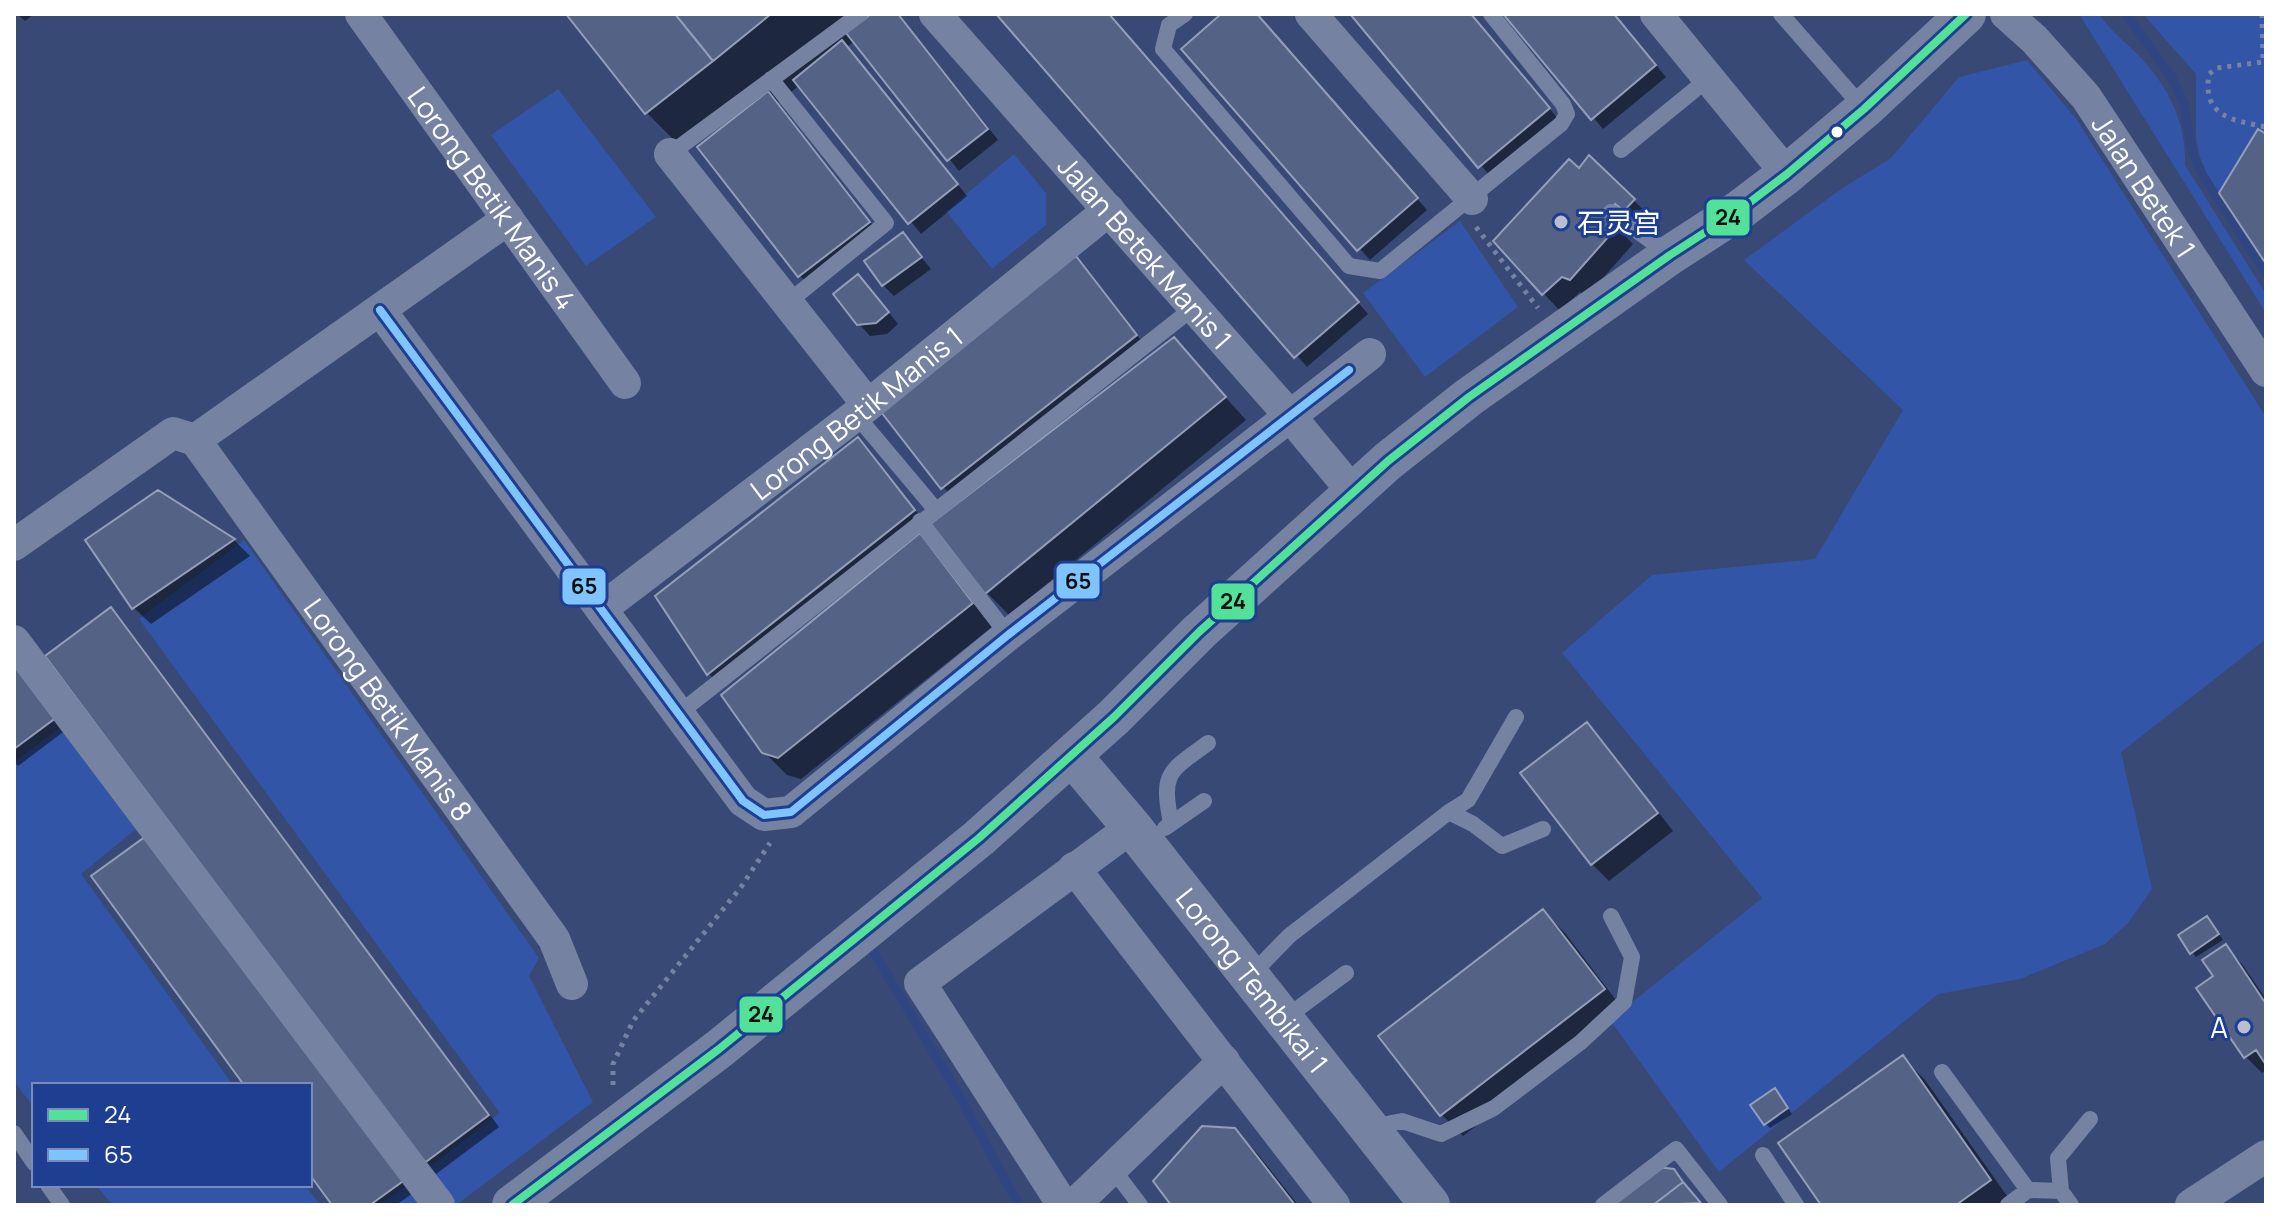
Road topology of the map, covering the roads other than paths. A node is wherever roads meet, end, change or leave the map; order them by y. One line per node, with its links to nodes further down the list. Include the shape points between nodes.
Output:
1 (361, 14): 20 (street, Lorong Betik Manis 4)
2 (860, 14): 12 (lane)
3 (935, 14): 18 (street, Jalan Betek Manis 1)
4 (1185, 14): 17 (lane, via 1169,25 1163,49 1349,266 1380,271)
5 (1311, 14): 17 (street)
6 (1491, 14): 17 (lane, via 1567,114)
7 (1656, 14): 11 (street)
8 (1781, 14): 13 (lane)
9 (1966, 14): 13 (street)
10 (2006, 14): 26 (street, Jalan Betek 1, via 2086,97)
11 (1709, 78): 14 (lane); 16 (street)
12 (771, 79): 15 (lane); 22 (lane, via 886,223)
13 (1864, 109): 16 (street)
14 (1621, 150)
15 (670, 154): 22 (street)
16 (1787, 174): 21 (street)
17 (1472, 199)
18 (1109, 210): 23 (street, Jalan Betek Manis 1); 28 (street, Lorong Betik Manis 1)
19 (1611, 212): 21 (lane)
20 (508, 219): 24 (street); 27 (street, Lorong Betik Manis 4)
21 (1670, 255): 31 (street, via 1433,424)
22 (787, 303): 28 (street)
23 (1193, 308): 29 (street, Jalan Betek Manis 1); 32 (lane)
24 (380, 310): 30 (street); 35 (street)
25 (1370, 354): 29 (street)
26 (2266, 371)
27 (625, 383)
28 (862, 410): 32 (lane); 35 (street, Lorong Betik Manis 1)
29 (1290, 416): 31 (street, Jalan Betek Manis 1); 36 (street)
30 (195, 440): 34 (street, via 173,433); 50 (street, Lorong Betik Manis 8, via 554,939)
31 (1353, 492): 41 (street)
32 (935, 509): 33 (lane)
33 (920, 521): 36 (lane); 38 (lane)
34 (14, 545)
35 (601, 609): 38 (street)
36 (1008, 635): 38 (street, via 791,812 764,815 743,801)
37 (14, 641): 66 (street)
38 (678, 714)
39 (1516, 717): 43 (lane, via 1468,800)
40 (1208, 743): 45 (lane, via 1171,770)
41 (1072, 756): 45 (street, Lorong Tembikai 1); 64 (street, via 815,972)
42 (1204, 801): 45 (lane)
43 (1449, 812): 44 (lane, via 1502,846); 49 (lane, via 1289,936)
44 (1543, 829)
45 (1149, 831): 46 (street); 49 (street, Lorong Tembikai 1)
46 (1074, 868): 52 (street); 67 (street, via 920,983)
47 (1611, 916): 55 (lane, via 1632,957 1624,1002 1581,1042 1494,1108 1441,1134 1402,1121)
48 (1346, 973): 51 (lane)
49 (1250, 976): 51 (street, Lorong Tembikai 1)
50 (572, 984)
51 (1284, 1019): 55 (street, Lorong Tembikai 1)
52 (1224, 1061): 60 (street); 70 (street)
53 (1942, 1072): 62 (lane)
54 (2090, 1119): 63 (lane, via 2058,1158)
55 (1369, 1127): 71 (street, Lorong Tembikai 1)
56 (14, 1133): 59 (lane)
57 (1763, 1155): 74 (lane)
58 (2266, 1156): 77 (street)
59 (32, 1160)
60 (1112, 1168): 68 (street); 69 (lane)
61 (49, 1187): 65 (lane)
62 (2028, 1190): 63 (lane); 75 (lane)
63 (2061, 1191): 76 (lane)
64 (519, 1203)
65 (62, 1205)
66 (439, 1205)
67 (1063, 1205)
68 (1074, 1205)
69 (1140, 1205)
70 (1334, 1205)
71 (1430, 1205)
72 (1603, 1205): 73 (lane, via 1676,1149)
73 (1720, 1205)
74 (1796, 1205)
75 (2008, 1205)
76 (2071, 1205)
77 (2191, 1205)

